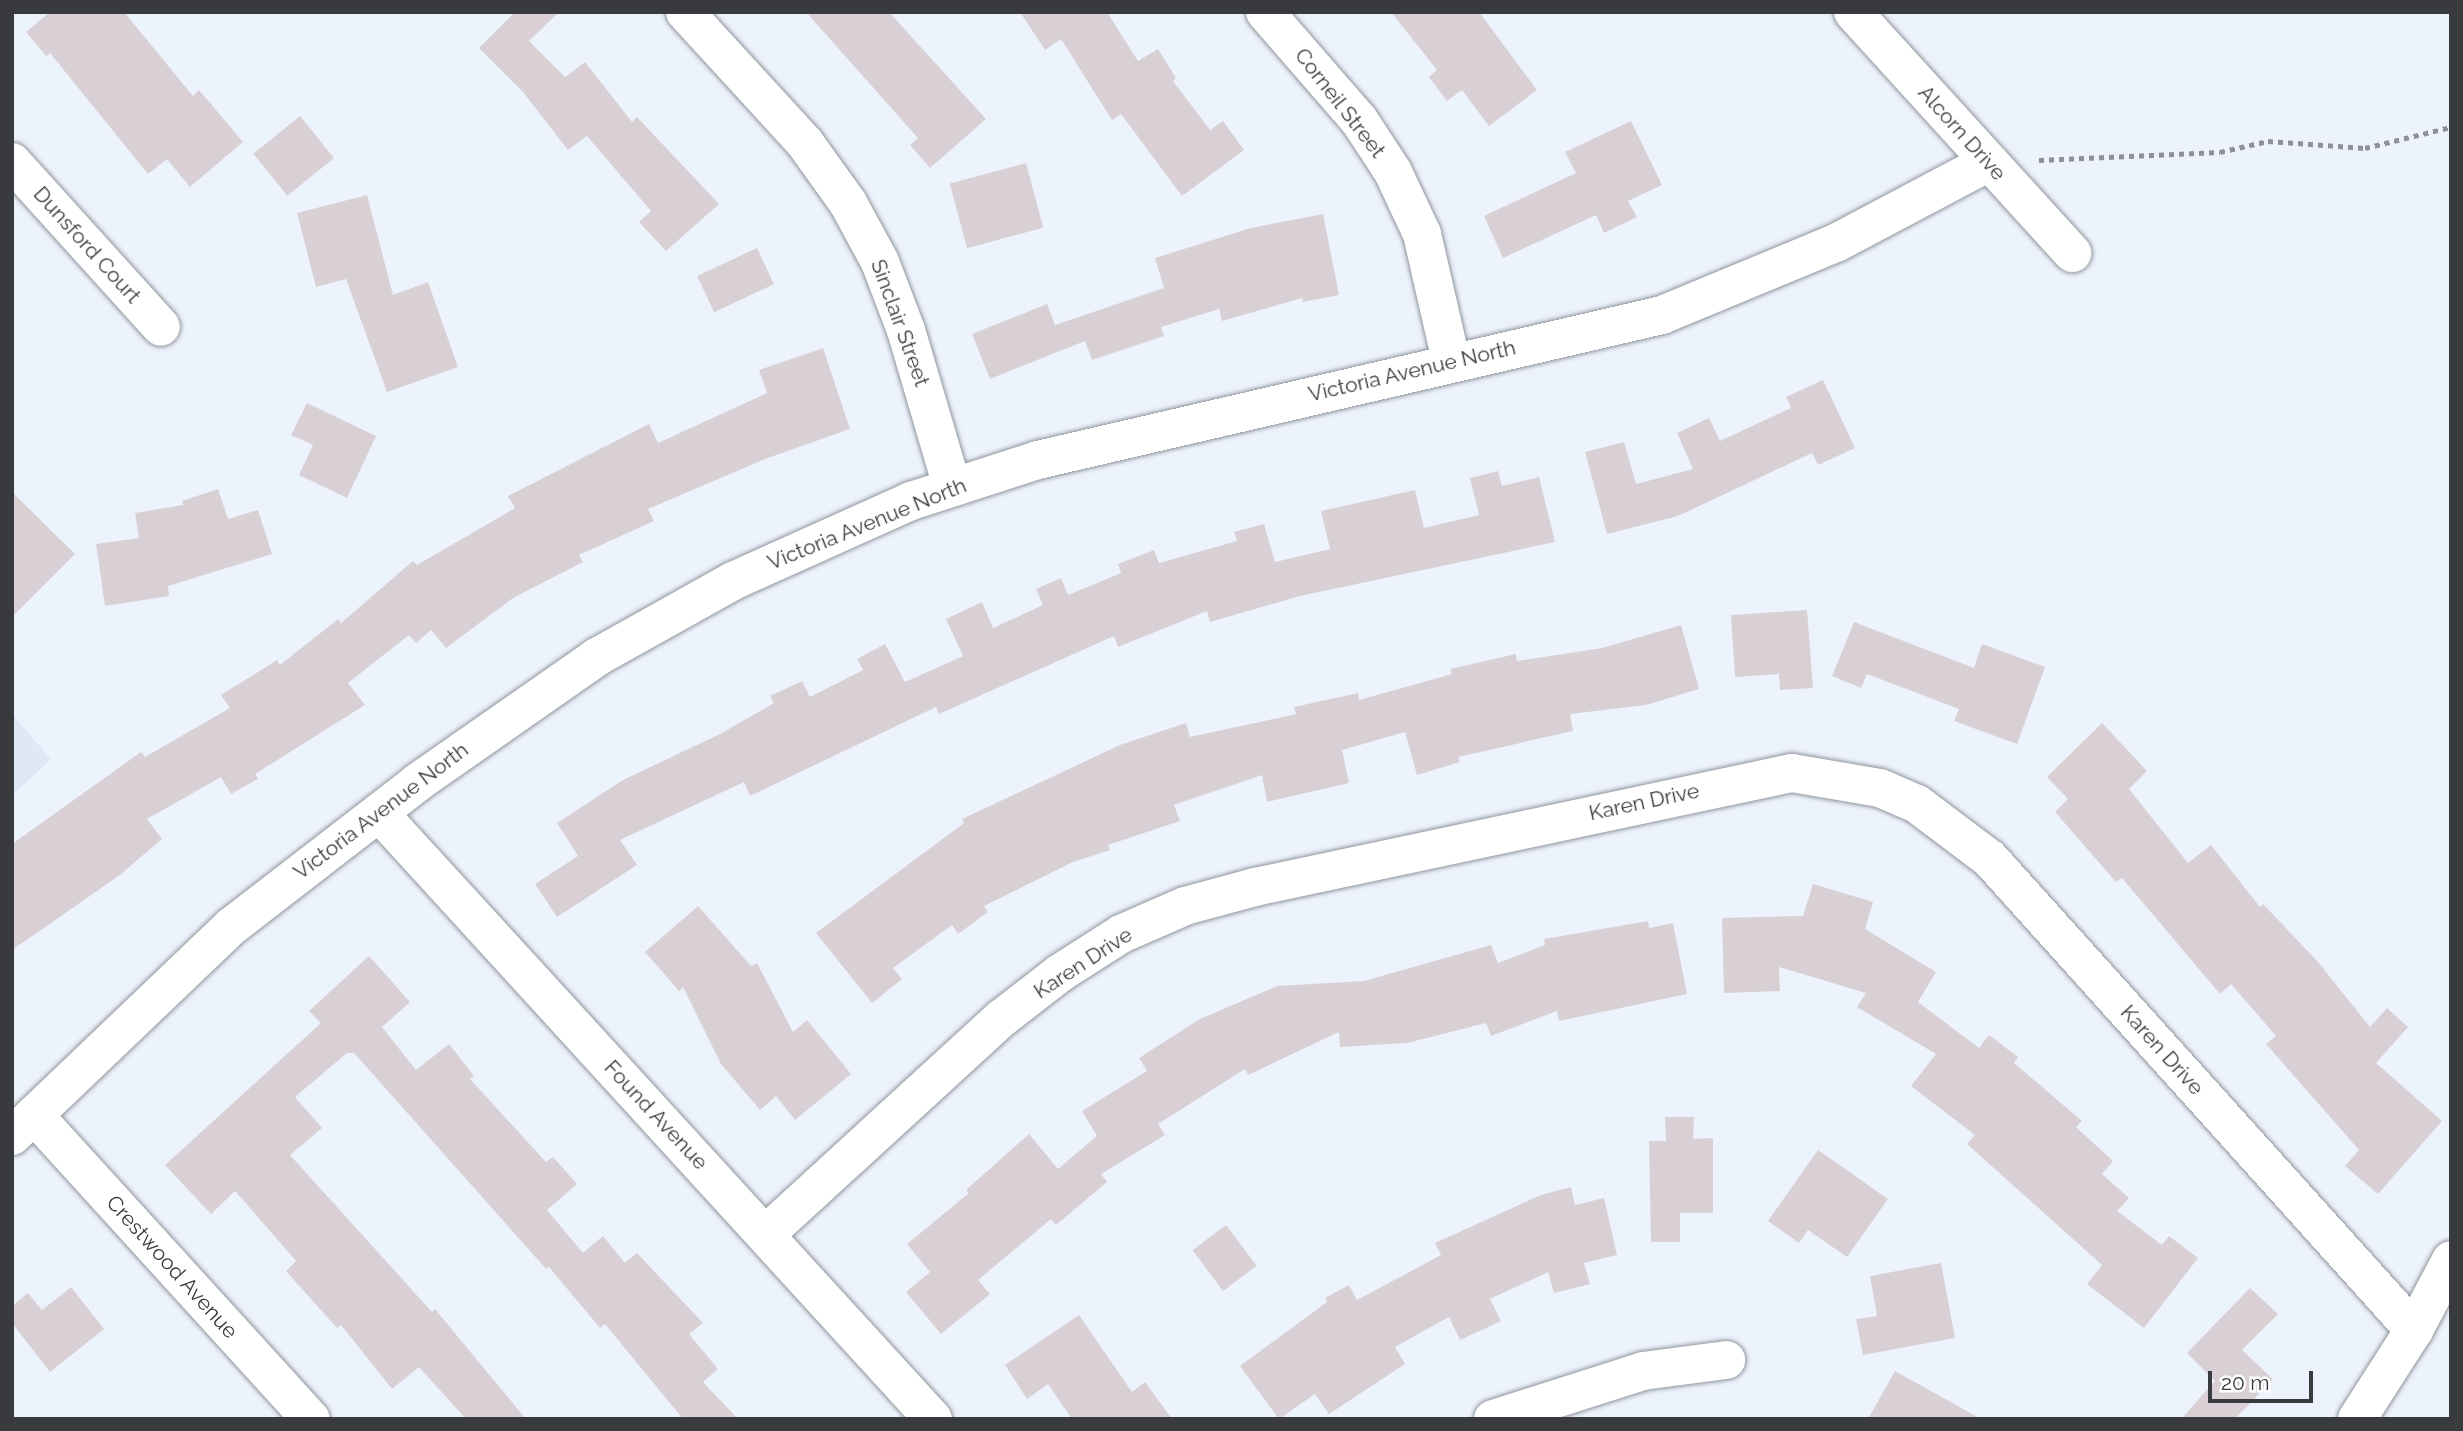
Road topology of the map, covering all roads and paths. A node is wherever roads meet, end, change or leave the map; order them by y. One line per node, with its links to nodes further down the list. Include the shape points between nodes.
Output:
1 (685, 12): 10 (street, Sinclair Street, via 805,143 848,203 880,262 906,330)
2 (1265, 12): 9 (street, Corneil Street, via 1359,120 1393,172 1422,233)
3 (1853, 12): 5 (street, Alcorn Drive)
4 (2451, 127): 5 (path, via 2365,148 2268,141 2220,152)
5 (1989, 162): 7 (street, Alcorn Drive); 9 (street, Victoria Avenue North, via 1836,243 1717,295 1608,329)
6 (12, 163): 8 (street, Dunsford Court)
7 (2072, 253)
8 (162, 327)
9 (1451, 361): 10 (street, Victoria Avenue North, via 1135,434)
10 (952, 486): 11 (street, Victoria Avenue North, via 733,581 608,651 506,716)
11 (379, 813): 12 (street, Victoria Avenue North, via 232,926); 13 (street, Found Avenue)
12 (23, 1125): 17 (street, Crestwood Avenue)
13 (766, 1234): 15 (street, Karen Drive, via 1002,1018 1121,934 1185,906 1255,887 1792,773 1880,788 1917,804 1990,859); 18 (street, Found Avenue)
14 (2451, 1260): 15 (street)
15 (2414, 1330): 20 (street)
16 (1726, 1360): 19 (street, via 1643,1371)
17 (311, 1419)
18 (933, 1419)
19 (1493, 1419)
20 (2357, 1419)

